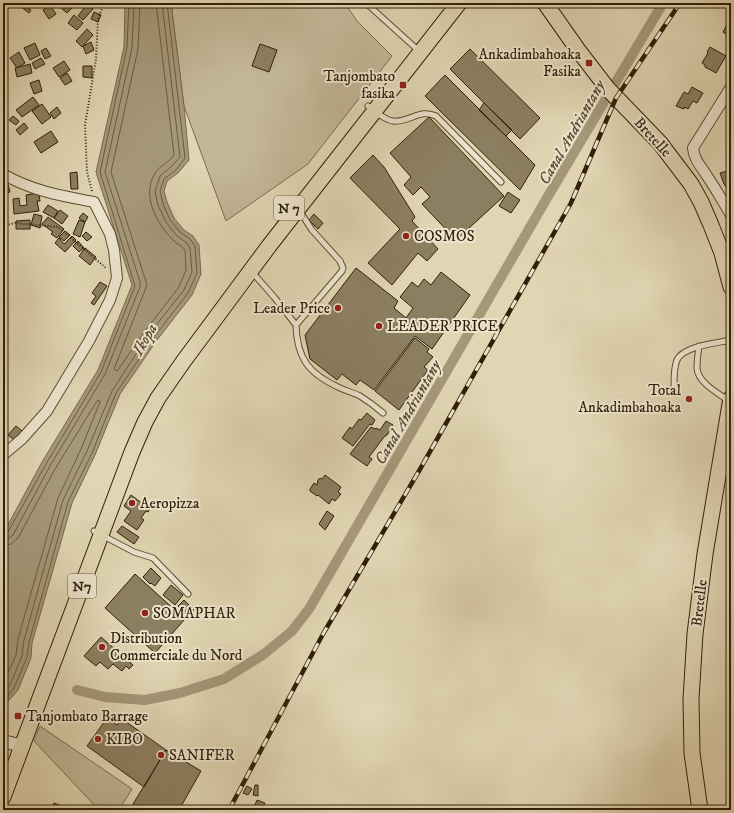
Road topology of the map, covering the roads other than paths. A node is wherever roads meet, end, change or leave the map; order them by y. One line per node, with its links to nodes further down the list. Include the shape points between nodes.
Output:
1 (366, 3): 5 (lane)
2 (445, 3): 5 (main road, N 7)
3 (459, 3): 5 (main road, N 7)
4 (545, 3): 13 (main road, Bretelle, via 608,89 660,143 691,184 712,225)
5 (417, 49): 7 (main road, N 7)
6 (731, 87): 11 (street, via 693,148 697,163)
7 (371, 108): 9 (lane, via 391,121 406,120 426,113 436,116); 10 (main road, N 7)
8 (3, 174): 23 (street, via 19,184 60,196 94,202 110,234 117,278 110,300 89,341 47,411 22,439)
9 (501, 182)
10 (296, 205): 12 (main road, N 7); 14 (lane, via 312,230 340,261 343,268)
11 (731, 215)
12 (248, 268): 14 (lane); 17 (main road, N 7); 22 (main road, N 7, via 178,357)
13 (730, 281)
14 (296, 325): 21 (lane, via 298,348 310,368 324,380 362,397)
15 (731, 340): 16 (lane)
16 (699, 346): 18 (lane, via 679,356 676,361); 20 (lane, via 699,375 705,383)
17 (170, 380): 24 (main road, N7, via 145,422)
18 (674, 385)
19 (731, 398): 20 (main road, Bretelle)
20 (730, 402): 29 (main road, Bretelle, via 705,554 695,634 691,700 692,753)
21 (383, 412)
22 (140, 418): 24 (main road, N7, via 109,487)
23 (3, 455)
24 (97, 533): 25 (lane, via 134,552 153,558); 26 (main road, N7)
25 (188, 594)
26 (14, 742): 27 (main road, N7); 28 (main road, N7)
27 (3, 774)
28 (3, 796)
29 (700, 810)

